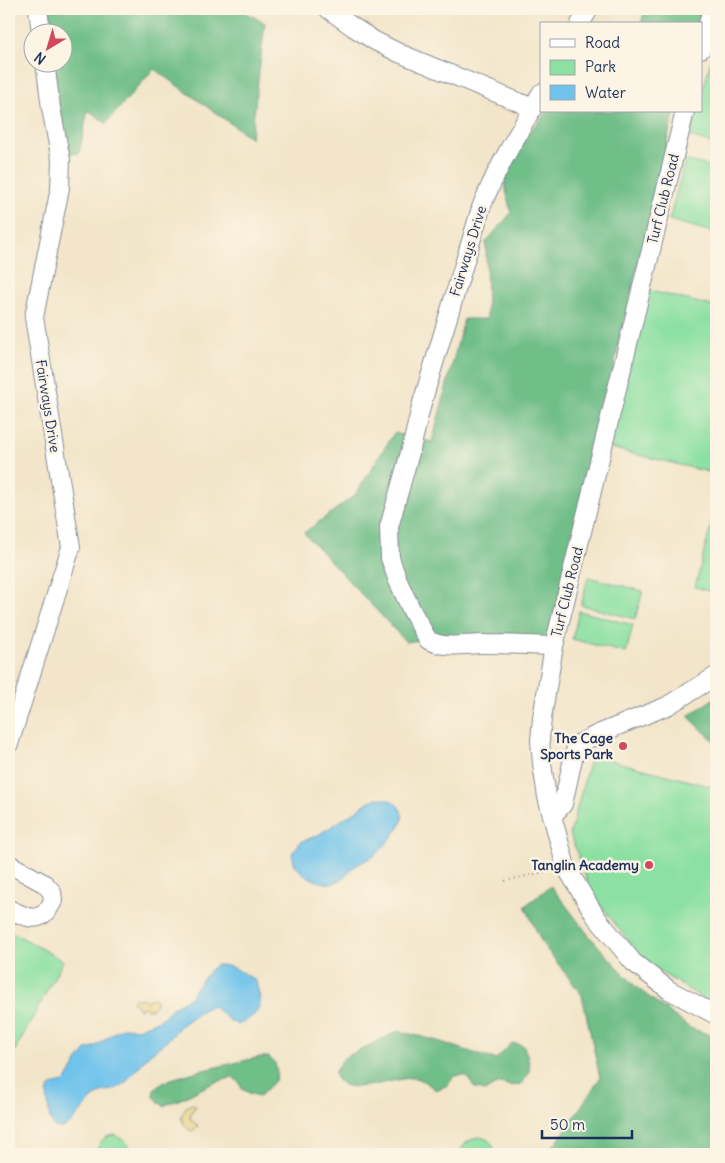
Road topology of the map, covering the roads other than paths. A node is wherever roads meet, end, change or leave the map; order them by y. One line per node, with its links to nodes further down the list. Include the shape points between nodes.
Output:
1 (38, 9): 5 (street)
2 (328, 9): 9 (street, via 375,42 398,53)
3 (589, 9): 6 (street)
4 (712, 9): 7 (street)
5 (40, 22)
6 (581, 22)
7 (702, 45)
8 (46, 72): 13 (street, Fairways Drive, via 61,160 60,188 34,317 71,547)
9 (537, 100): 11 (street, Fairways Drive, via 481,208 422,403 390,527 390,558 428,640 426,646)
10 (684, 112): 11 (street, Turf Club Road)
11 (554, 646): 14 (street, Turf Club Road, via 540,740)
12 (716, 676): 14 (street, via 667,706 578,744 563,804)
13 (9, 744)
14 (552, 812): 17 (street, Turf Club Road, via 566,867 596,917 633,962 669,990)
15 (9, 864): 16 (street, via 40,880 52,892 54,901 45,914 30,918)
16 (9, 909)
17 (716, 1015)

